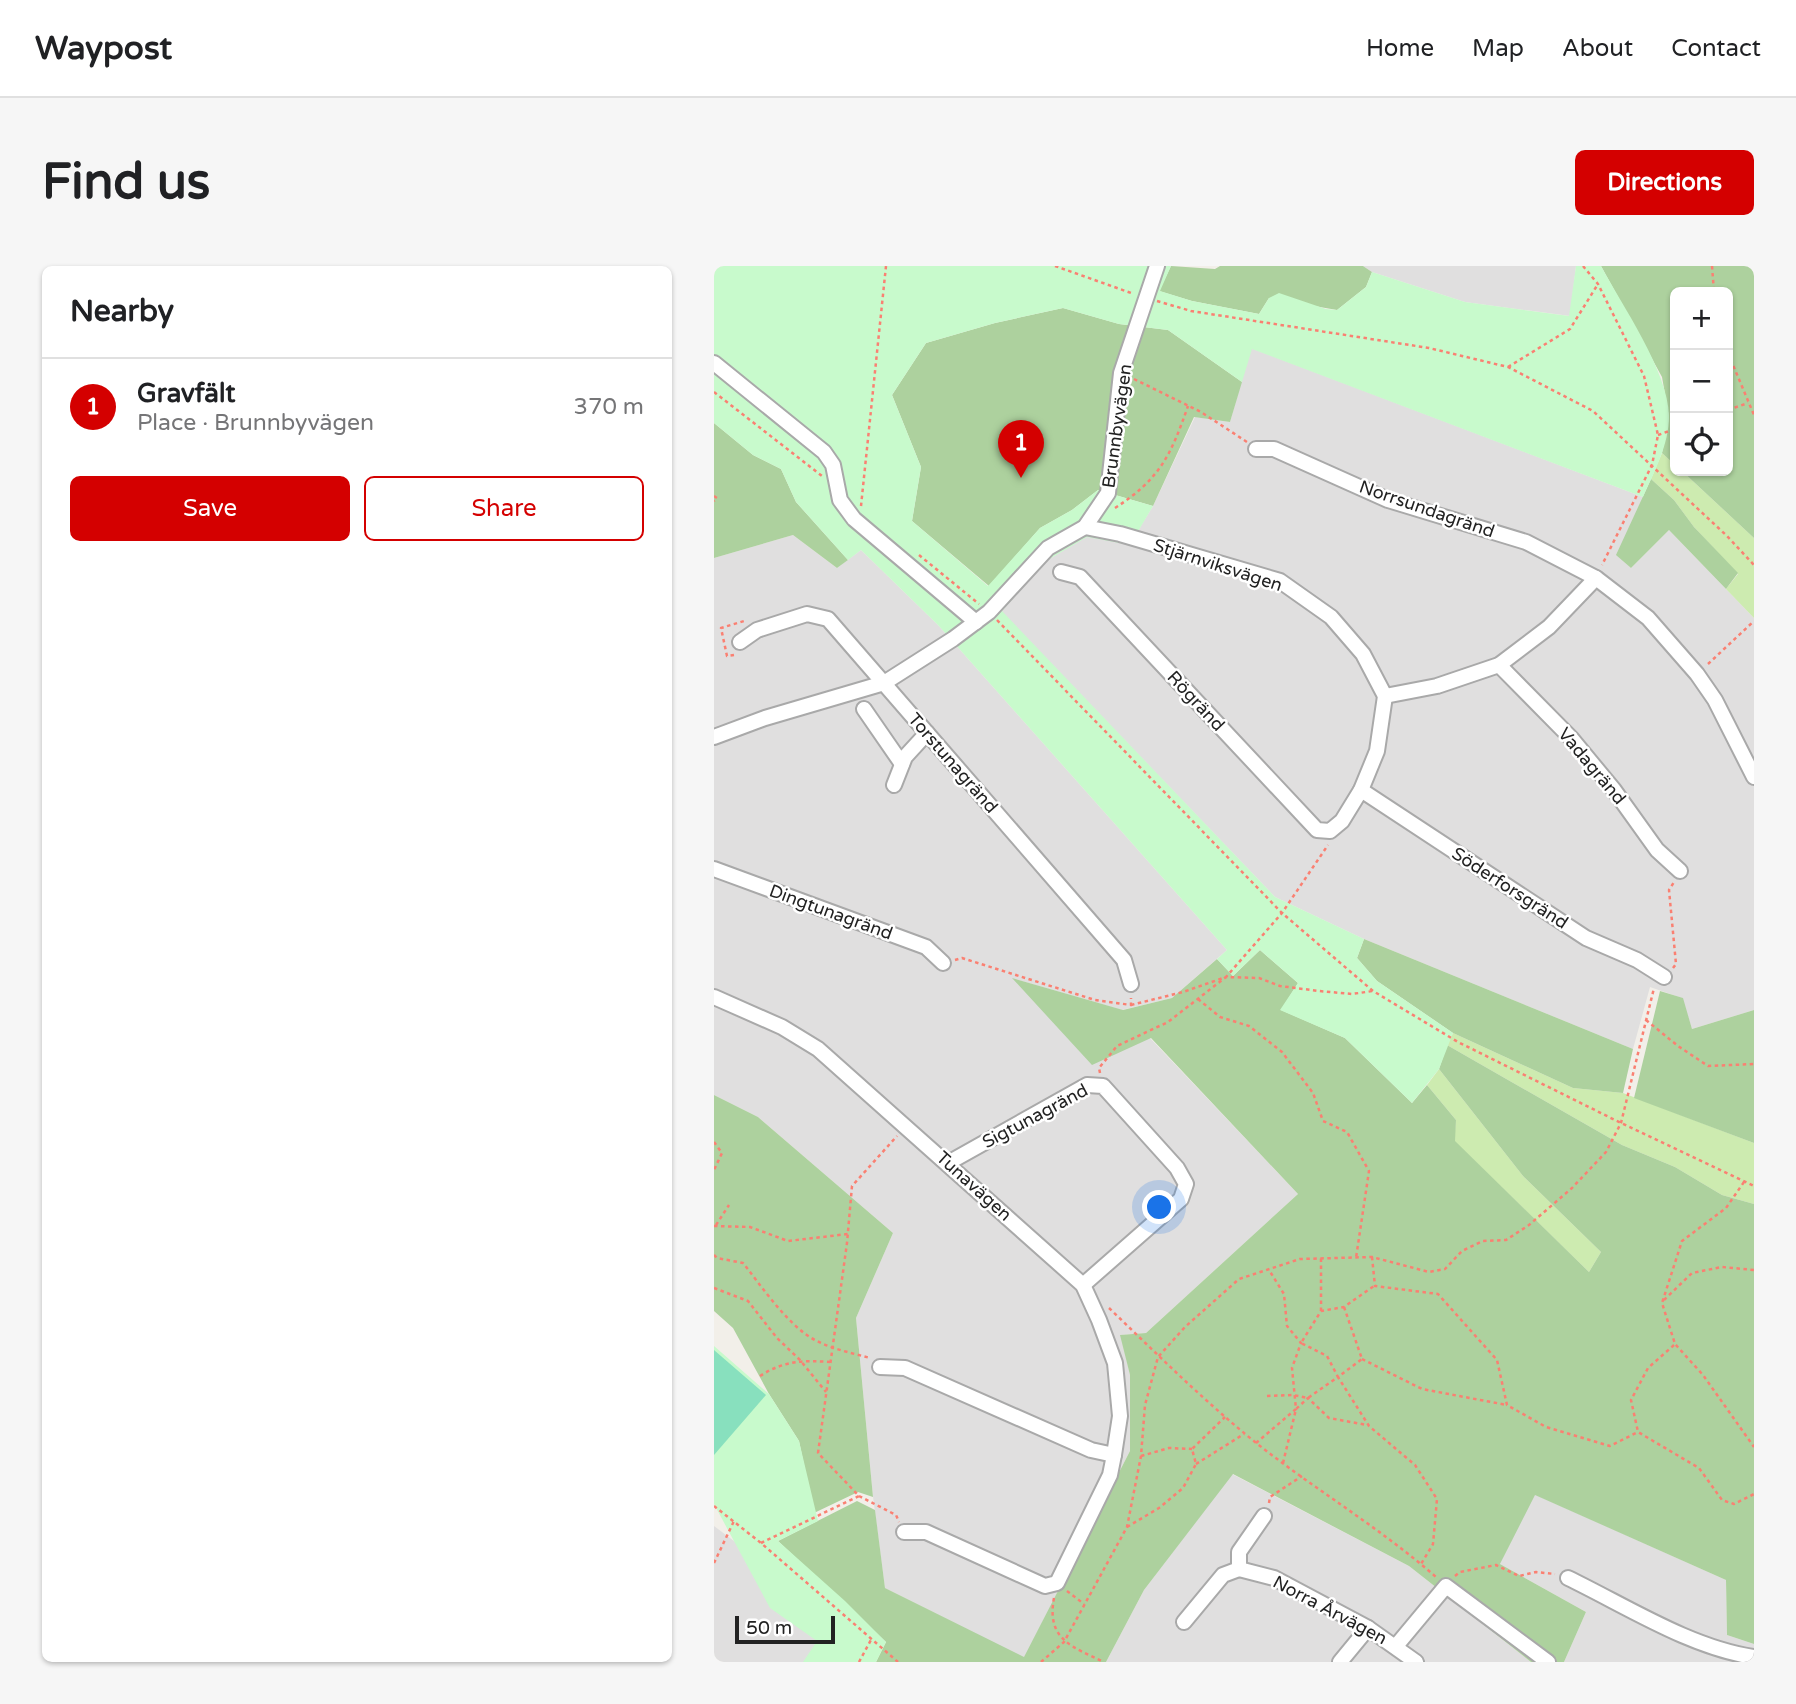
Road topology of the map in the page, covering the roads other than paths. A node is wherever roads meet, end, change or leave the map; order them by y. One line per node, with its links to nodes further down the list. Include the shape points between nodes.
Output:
1 (1157, 266): 4 (street, Brunnbyvägen, via 1121,373 1108,493)
2 (714, 363): 7 (street, via 824,452 833,465 840,500 854,519)
3 (1256, 449): 6 (street, Norrsundagränd, via 1274,449 1388,500 1526,542)
4 (1086, 527): 7 (street, Brunnbyvägen, via 1048,548); 11 (street, Stjärnviksvägen, via 1280,581 1331,617 1363,654)
5 (1061, 572): 18 (street, Rögränd, via 1080,576 1317,830 1331,831)
6 (1596, 578): 9 (street, via 1549,627); 16 (street, Norrsundagränd, via 1648,618 1697,674)
7 (976, 622): 10 (street, Brunnbyvägen)
8 (740, 642): 10 (street, Torstunagränd, via 757,630 807,614 828,619)
9 (1499, 665): 11 (street, via 1437,686); 20 (street, Vadagränd, via 1571,738 1657,850)
10 (884, 683): 13 (street, Torstunagränd); 14 (street, Brunnbyvägen)
11 (1385, 696): 18 (street, via 1377,751)
12 (864, 709): 15 (street)
13 (927, 733): 15 (street); 23 (street, Torstunagränd, via 1124,960)
14 (714, 737)
15 (902, 764): 17 (street)
16 (1754, 777)
17 (894, 785)
18 (1361, 790): 22 (street, Söderforsgränd, via 1586,938)
19 (714, 869): 21 (street, Dingtunagränd, via 926,947)
20 (1680, 871)
21 (943, 963)
22 (1664, 977)
23 (1131, 984)
24 (714, 997): 25 (street, Tunavägen, via 782,1027 818,1049)
25 (948, 1163): 26 (street, Tunavägen); 26 (street, Sigtunagränd, via 1087,1085 1103,1086 1186,1184 1181,1199)
26 (1083, 1285): 28 (street, Tunavägen, via 1115,1363 1120,1416)
27 (880, 1367): 28 (street, via 905,1367 1091,1450)
28 (1114, 1455): 30 (street, Tunavägen, via 1110,1475 1057,1583 1045,1586 926,1532)
29 (1264, 1516): 31 (street, via 1239,1552)
30 (904, 1532)
31 (1239, 1569): 33 (street, via 1223,1574); 34 (street, Norra Årvägen, via 1274,1578)
32 (1568, 1578): 36 (street, via 1699,1643)
33 (1184, 1622)
34 (1368, 1629): 35 (street, Norra Årvägen); 37 (street)
35 (1396, 1646): 38 (street, Norra Årvägen); 39 (street, via 1446,1586)
36 (1754, 1657)
37 (1340, 1662)
38 (1416, 1662)
39 (1548, 1662)

